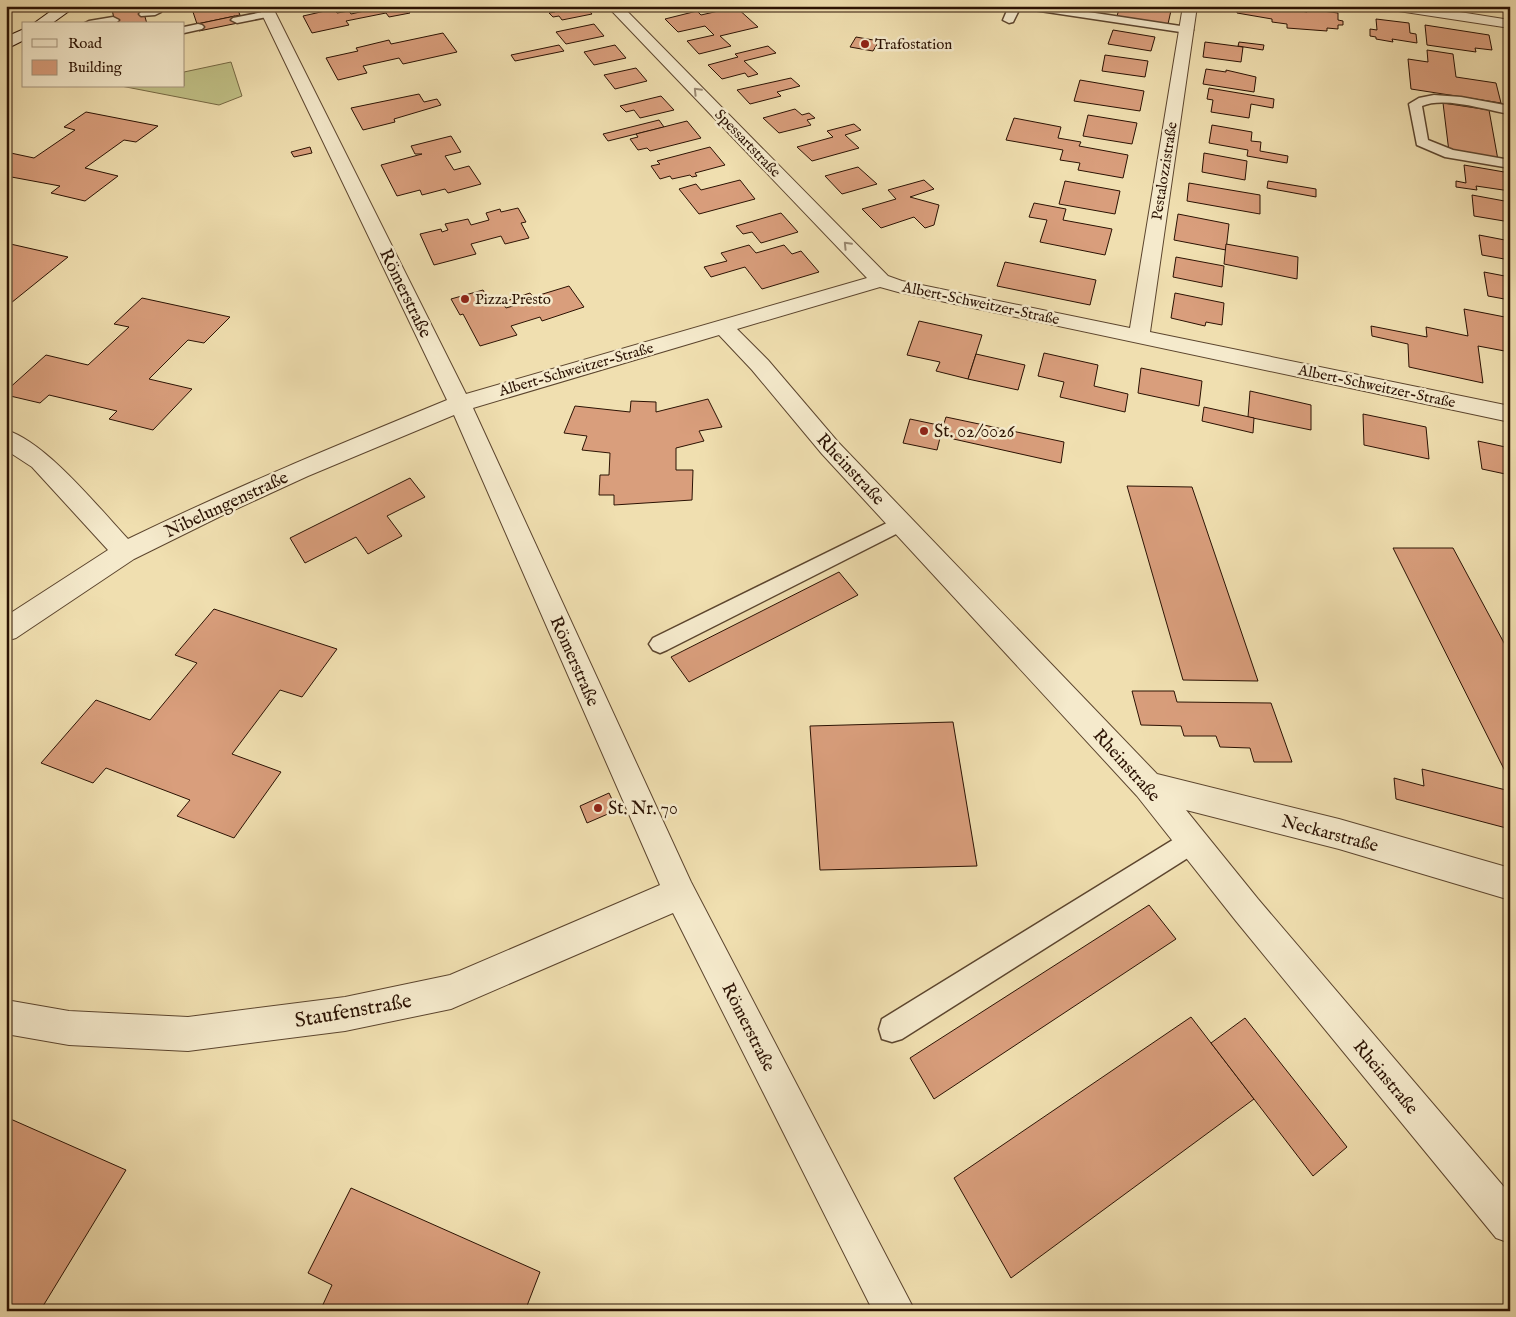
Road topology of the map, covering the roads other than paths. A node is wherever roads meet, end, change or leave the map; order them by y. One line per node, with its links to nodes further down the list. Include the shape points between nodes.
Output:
1 (69, 6): 11 (street)
2 (614, 6): 21 (street, Spessartstraße, one-way to 2)
3 (1015, 6): 10 (lane)
4 (1024, 6): 16 (lane)
5 (1190, 6): 16 (street, Pestalozzistraße)
6 (1392, 6): 13 (street)
7 (266, 10): 9 (lane); 24 (street, Römerstraße)
8 (113, 20): 12 (lane)
9 (237, 20)
10 (1009, 20)
11 (43, 22)
12 (101, 22)
13 (1510, 24)
14 (198, 27): 15 (lane)
15 (185, 30)
16 (1187, 30): 23 (street, Pestalozzistraße)
17 (22, 34): 18 (street)
18 (6, 44)
19 (1510, 110): 20 (lane, via 1439,99 1421,100 1415,104 1425,144 1450,154)
20 (1510, 164)
21 (881, 280): 22 (street, Albert-Schweitzer-Straße); 23 (street, Albert-Schweitzer-Straße)
22 (722, 326): 24 (street, Albert-Schweitzer-Straße); 27 (street, Rheinstraße)
23 (1139, 336): 25 (street, Albert-Schweitzer-Straße)
24 (460, 404): 28 (street, Nibelungenstraße, via 300,470); 34 (street, Römerstraße)
25 (1510, 414)
26 (6, 438): 28 (street, via 40,461)
27 (901, 523): 30 (lane); 31 (street, Rheinstraße)
28 (125, 552): 29 (street, Nibelungenstraße)
29 (6, 630)
30 (660, 644)
31 (1148, 786): 32 (street, Rheinstraße); 33 (street, Neckarstraße, via 1339,834)
32 (1192, 841): 36 (lane); 37 (street, Rheinstraße)
33 (1510, 884)
34 (680, 893): 35 (street, Staufenstraße, via 452,992 345,1014 188,1034 69,1028); 38 (street, Römerstraße)
35 (6, 1017)
36 (892, 1029)
37 (1510, 1224)
38 (895, 1311)

